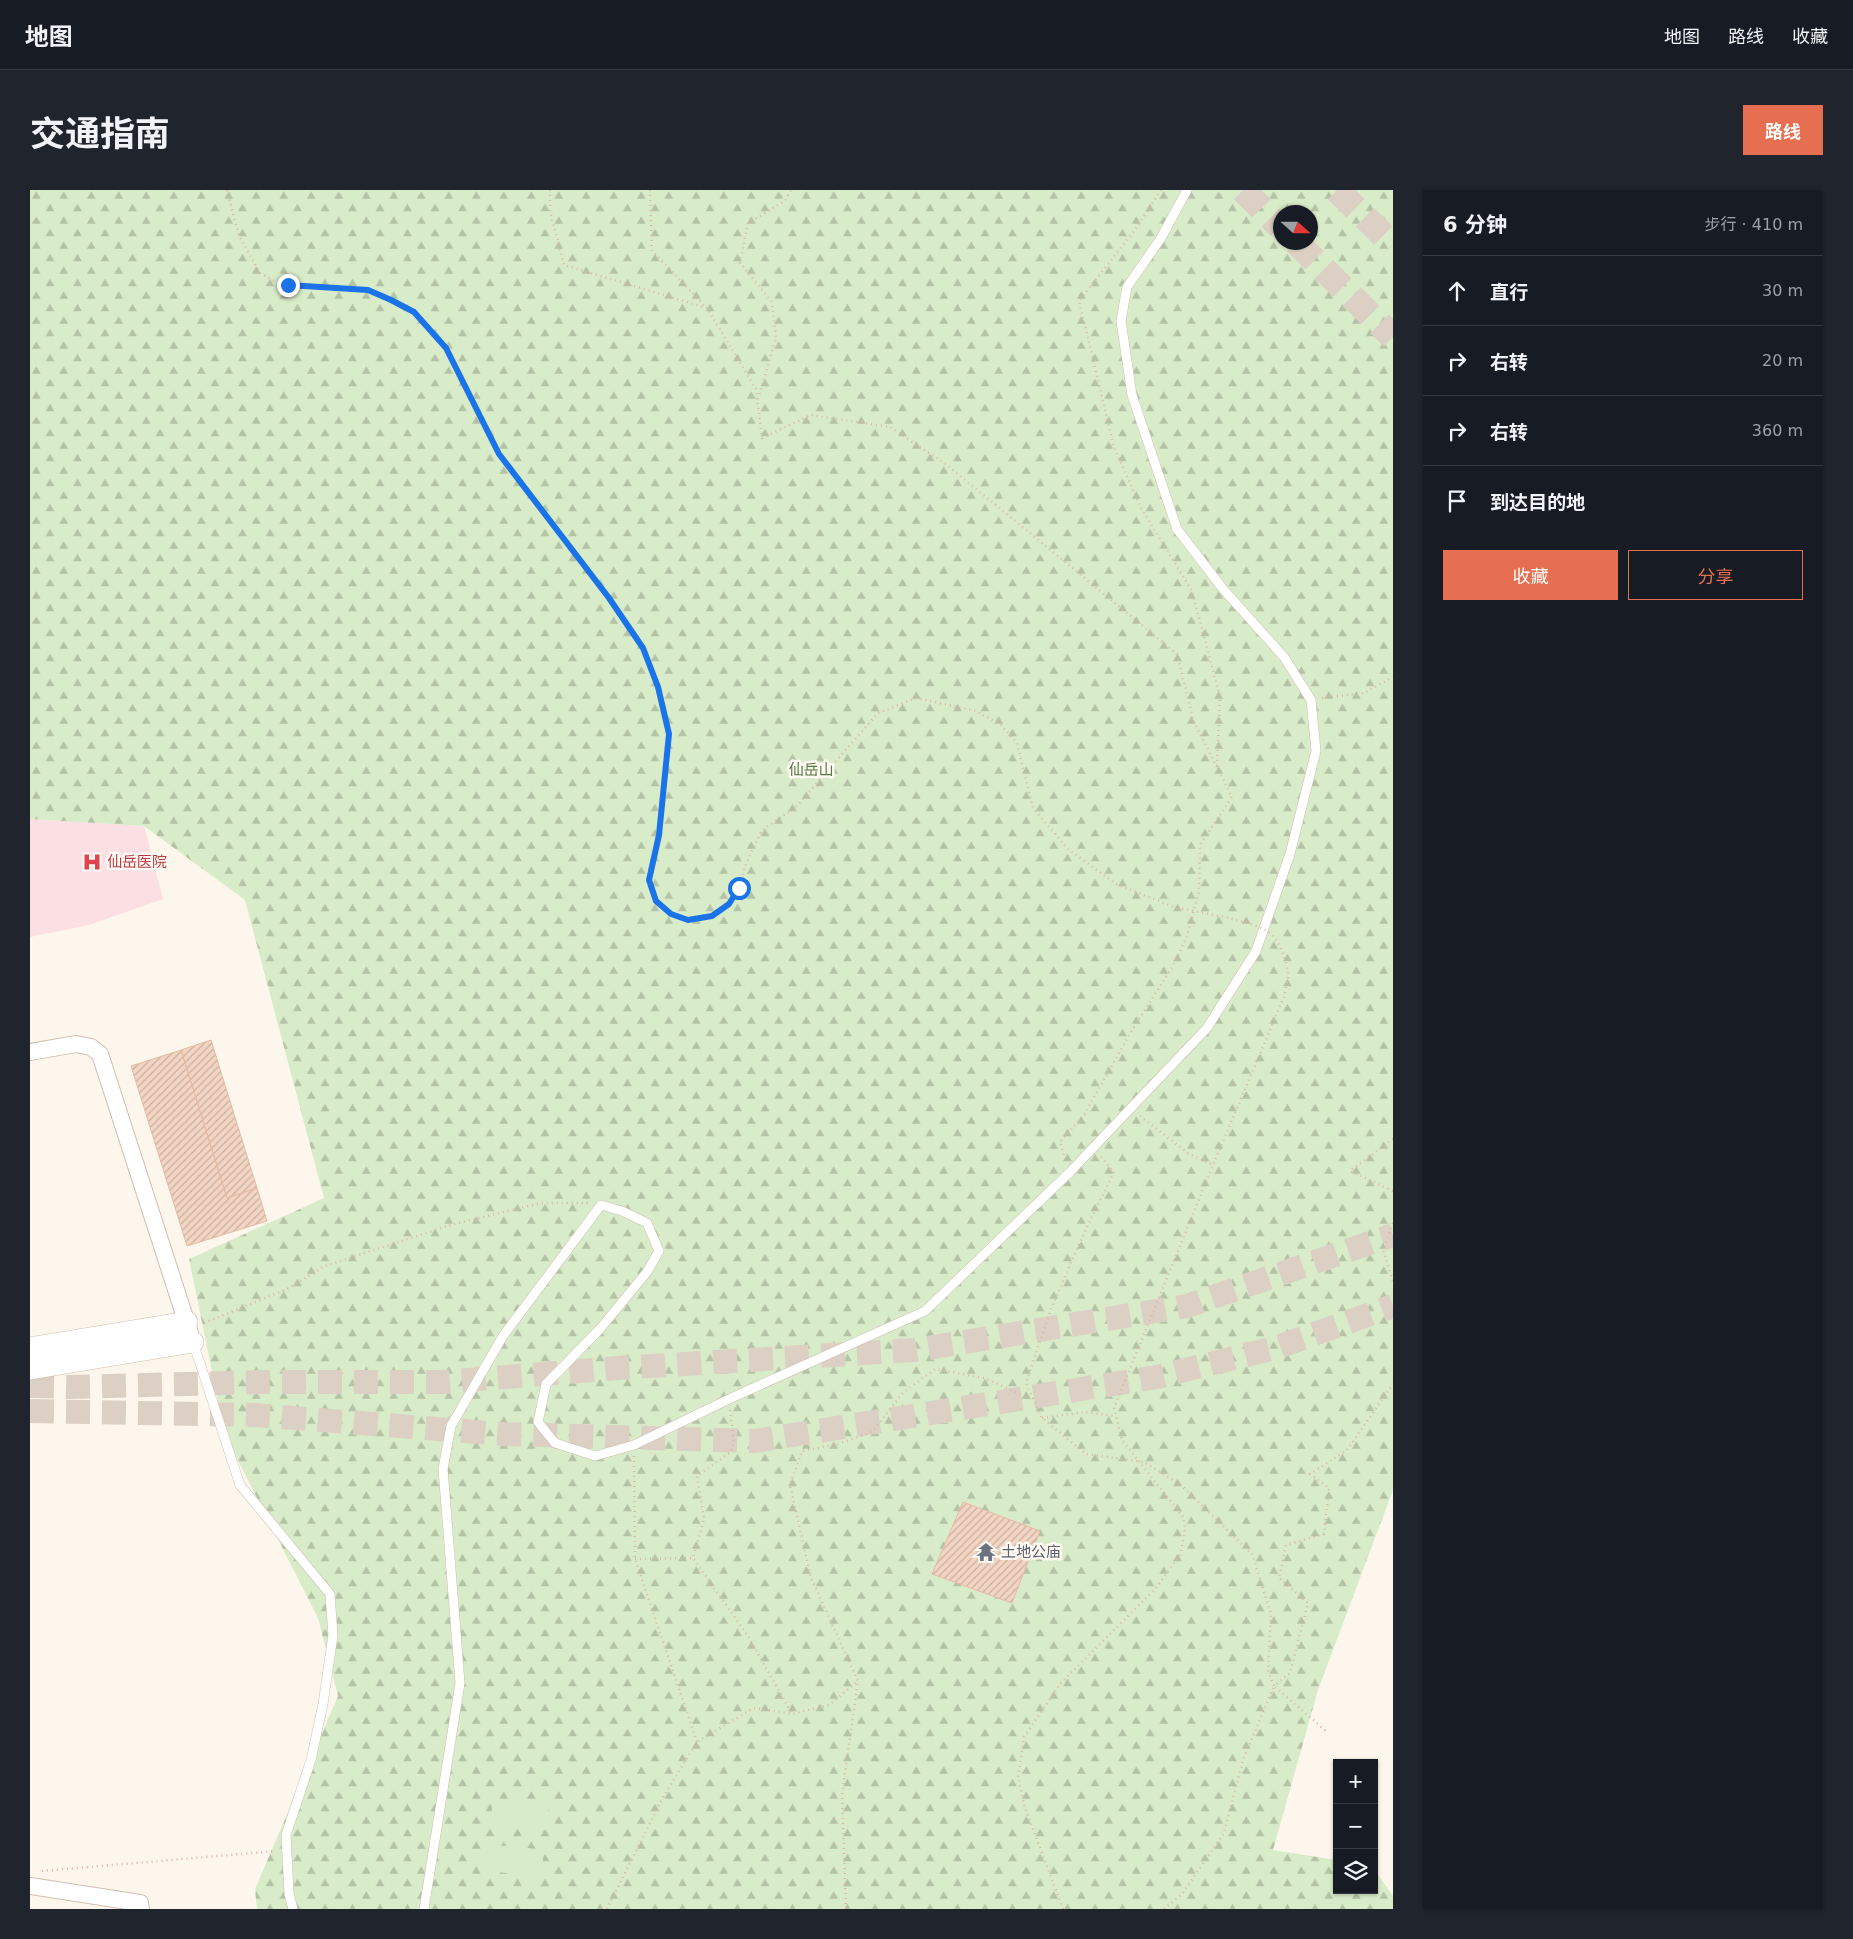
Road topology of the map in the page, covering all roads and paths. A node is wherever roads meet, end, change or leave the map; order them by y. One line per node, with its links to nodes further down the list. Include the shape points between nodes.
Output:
1 (227, 190): 14 (path, bridge, via 240,236 260,273 288,285 368,290 414,312 446,348 499,454 643,648 658,687 669,734 659,835 649,880 656,901 671,914 688,920 712,916 729,904 739,888 762,830 796,807 878,713 916,698 976,712 1001,725 1017,743 1033,808 1068,849 1116,884 1174,907 1251,925 1270,934 1286,962 1288,976 1284,997)
2 (550, 190): 6 (path, via 550,211 564,264)
3 (650, 190): 6 (path, via 652,251)
4 (791, 190): 7 (path, via 785,201 748,224 740,263 772,302 776,338)
5 (1187, 190): 9 (lane, via 1161,238 1127,287 1121,321 1132,395 1177,529 1223,589 1284,657)
6 (707, 308): 7 (path, via 756,389)
7 (758, 400): 15 (path, via 762,438 811,415 890,427 947,465 1177,654 1194,722 1232,797 1200,845 1199,891 1187,936 1173,966 1084,1115 1060,1142)
8 (1393, 677): 9 (path, via 1364,693)
9 (1311, 700): 11 (lane, via 1316,751 1290,854 1256,951 1207,1028)
10 (30, 1052): 20 (street, via 76,1044 91,1047 100,1054)
11 (1131, 1108): 13 (lane); 14 (path, via 1188,1153)
12 (1393, 1138): 16 (path, via 1350,1171)
13 (1093, 1148): 15 (lane); 25 (path, via 1114,1172 1051,1309 1026,1383)
14 (1213, 1165): 26 (path, bridge, via 1114,1408)
15 (1070, 1172): 24 (lane, via 925,1311)
16 (1393, 1191)
17 (601, 1205): 20 (path, via 541,1203 454,1224 325,1266 287,1289); 28 (lane, via 648,1223 658,1251 647,1272 600,1328 546,1384 538,1422 555,1443 595,1456); 41 (lane, via 503,1336 451,1426 443,1469 460,1683)
18 (1393, 1223): 19 (path, via 1383,1250)
19 (1393, 1281)
20 (190, 1332): 21 (street); 22 (street); 36 (lane, via 240,1485 330,1594 333,1635 323,1704 311,1760 286,1835)
21 (30, 1348)
22 (30, 1369)
23 (1393, 1384): 32 (path, via 1347,1450 1310,1474 1329,1488 1324,1534 1286,1545 1279,1578 1308,1603 1290,1674)
24 (729, 1399): 28 (lane); 29 (path, via 734,1441 732,1452 697,1476 704,1519)
25 (1034, 1401): 27 (path); 31 (path, via 985,1378 936,1369 903,1393 872,1432 838,1444 802,1451 790,1486 811,1578)
26 (1116, 1416): 27 (path, via 1085,1412); 44 (path, bridge, via 1122,1440 1184,1518 1185,1532 1180,1555 1156,1588 1061,1683 1024,1737 1018,1777 1025,1808)
27 (1042, 1418): 32 (path, via 1086,1454 1144,1462 1181,1486 1252,1554 1270,1613 1268,1670)
28 (634, 1445): 30 (path)
29 (693, 1558): 30 (path); 33 (path, via 748,1636)
30 (635, 1559): 35 (path)
31 (858, 1681): 33 (path, via 829,1705); 43 (path, via 842,1794)
32 (1274, 1686): 34 (path); 45 (path, via 1243,1760 1224,1833 1182,1894)
33 (792, 1714): 35 (path, via 754,1708)
34 (1327, 1732)
35 (697, 1742): 42 (path, via 663,1796)
36 (287, 1850): 37 (path); 40 (lane)
37 (40, 1871)
38 (30, 1886): 39 (street, via 140,1903)
39 (141, 1909)
40 (292, 1909)
41 (424, 1909)
42 (607, 1909)
43 (846, 1909)
44 (1063, 1909)
45 (1164, 1909)

